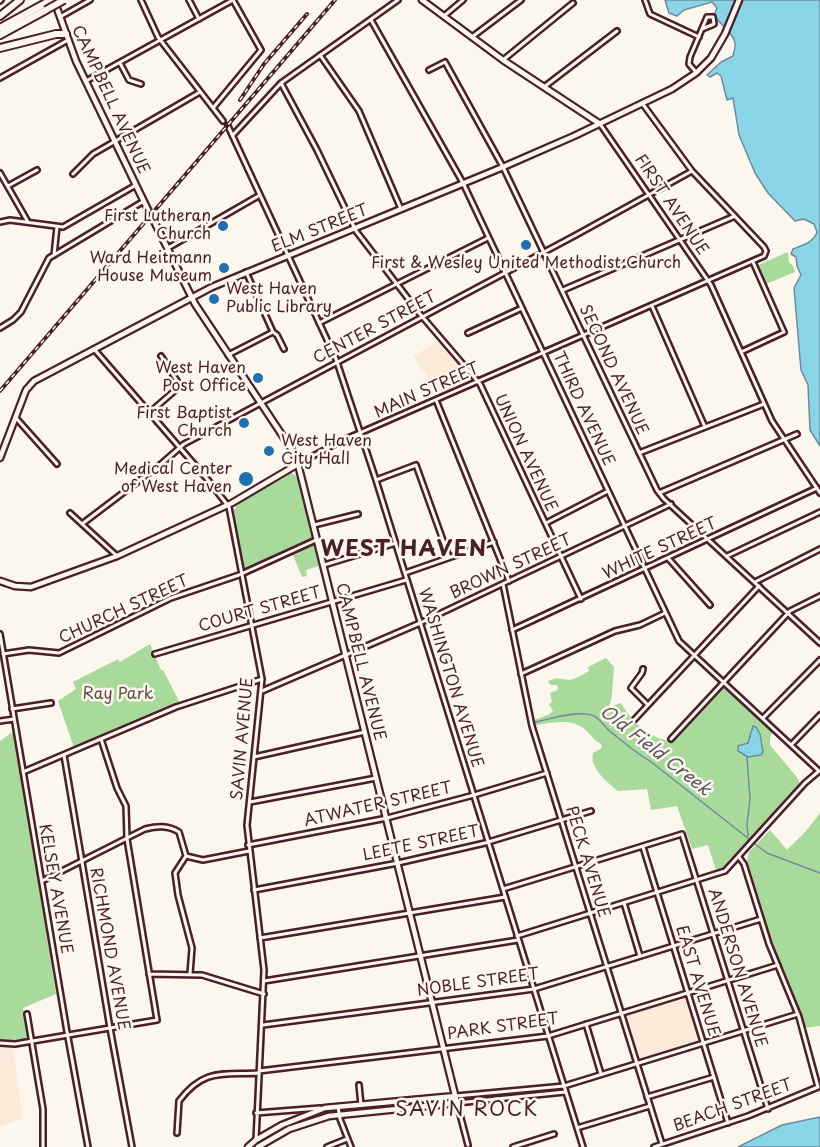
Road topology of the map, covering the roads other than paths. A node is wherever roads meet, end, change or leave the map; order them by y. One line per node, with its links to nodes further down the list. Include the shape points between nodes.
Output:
1 (20, 0): 15 (highway)
2 (64, 0): 13 (highway, bridge)
3 (90, 0): 16 (street)
4 (141, 0): 27 (street)
5 (189, 0): 18 (street)
6 (233, 0): 18 (street); 41 (street, via 261,50)
7 (398, 0): 19 (street)
8 (422, 0): 17 (main road, FIRST AVENUE)
9 (463, 0): 17 (street)
10 (521, 0): 25 (street)
11 (645, 0): 26 (street, via 650,14)
12 (739, 0): 33 (main road, ELM STREET, via 724,36)
13 (49, 3): 16 (main road, CAMPBELL AVENUE); 20 (highway); 23 (highway)
14 (573, 3): 30 (street)
15 (0, 16)
16 (60, 16): 24 (main road, CAMPBELL AVENUE)
17 (444, 16): 25 (main road, FIRST AVENUE)
18 (199, 19): 27 (street)
19 (371, 20): 29 (street); 52 (street, THIRD AVENUE)
20 (0, 28)
21 (702, 29): 21 (street, via 714,24 713,17 707,18); 26 (street)
22 (617, 31): 38 (street)
23 (0, 35)
24 (67, 37): 28 (highway, via 56,34); 34 (street); 35 (main road, CAMPBELL AVENUE)
25 (472, 37): 30 (main road, FIRST AVENUE)
26 (699, 37): 33 (street, via 689,63)
27 (161, 41): 31 (street); 39 (street)
28 (0, 48)
29 (320, 55): 36 (street); 58 (street, via 359,111)
30 (503, 60): 38 (main road, FIRST AVENUE)
31 (120, 63): 35 (street); 37 (street, via 129,80)
32 (429, 70): 47 (street, SECOND AVENUE, via 445,62)
33 (696, 73): 40 (main road, ELM STREET)
34 (0, 78)
35 (86, 81): 46 (main road, CAMPBELL AVENUE)
36 (281, 83): 45 (street); 65 (street, UNION AVENUE)
37 (141, 84)
38 (544, 87): 43 (main road, FIRST AVENUE)
39 (200, 92): 41 (street); 46 (street)
40 (642, 104): 43 (main road, ELM STREET); 49 (street)
41 (213, 108): 42 (street)
42 (223, 120)
43 (600, 124): 47 (main road, ELM STREET); 56 (street, FIRST AVENUE)
44 (228, 126): 45 (street, WASHINGTON AVENUE)
45 (233, 135): 55 (street, WASHINGTON AVENUE)
46 (115, 142): 51 (street, via 93,154); 53 (main road, CAMPBELL AVENUE)
47 (503, 167): 52 (main road, ELM STREET); 69 (street, SECOND AVENUE)
48 (37, 170): 54 (street)
49 (692, 171): 56 (street, CENTER STREET); 60 (street)
50 (0, 173): 54 (street)
51 (73, 174)
52 (463, 183): 58 (main road, ELM STREET); 66 (street, THIRD AVENUE)
53 (136, 185): 57 (main road, CAMPBELL AVENUE); 64 (street)
54 (8, 186): 63 (street)
55 (260, 195): 68 (street); 71 (street, WASHINGTON AVENUE)
56 (650, 195): 67 (street, FIRST AVENUE); 69 (street, CENTER STREET)
57 (144, 201): 59 (main road, CAMPBELL AVENUE); 70 (street)
58 (401, 209): 65 (main road, ELM STREET)
59 (148, 210)
60 (735, 216): 67 (street); 72 (street, MAIN STREET, via 764,247 765,254)
61 (152, 217): 68 (main road, CAMPBELL AVENUE)
62 (0, 222): 63 (street)
63 (28, 222): 64 (street)
64 (57, 227): 70 (street)
65 (354, 228): 71 (main road, ELM STREET); 76 (street, UNION AVENUE)
66 (488, 238): 74 (street, THIRD AVENUE); 76 (street)
67 (680, 240): 75 (street, FIRST AVENUE); 77 (street)
68 (167, 248): 78 (main road, CAMPBELL AVENUE)
69 (544, 251): 74 (street, CENTER STREET); 77 (street, SECOND AVENUE)
70 (54, 255): 83 (street, via 45,263 21,312)
71 (288, 256): 73 (main road, ELM STREET); 82 (street, WASHINGTON AVENUE)
72 (753, 262): 75 (street, MAIN STREET); 89 (street, via 784,332)
73 (246, 272): 78 (main road, ELM STREET); 84 (street)
74 (505, 272): 80 (street, THIRD AVENUE); 81 (street, CENTER STREET)
75 (708, 281): 79 (street, MAIN STREET); 89 (street, FIRST AVENUE)
76 (397, 284): 81 (street, UNION AVENUE); 82 (street)
77 (562, 291): 86 (street, SECOND AVENUE)
78 (191, 297): 87 (main road, ELM STREET); 91 (main road, CAMPBELL AVENUE)
79 (652, 306): 86 (street, MAIN STREET); 100 (street)
80 (522, 308): 85 (street); 90 (street, THIRD AVENUE)
81 (422, 316): 93 (street, CENTER STREET); 94 (street, UNION AVENUE)
82 (319, 323): 93 (street, WASHINGTON AVENUE)
83 (0, 328)
84 (273, 332): 88 (street); 91 (street)
85 (468, 333)
86 (584, 336): 90 (street, MAIN STREET); 105 (street, SECOND AVENUE)
87 (94, 349): 98 (street, SAVIN AVENUE); 99 (main road, ELM STREET, via 32,382)
88 (284, 349)
89 (741, 352): 97 (street, FIRST AVENUE)
90 (543, 353): 94 (street, MAIN STREET); 111 (street, THIRD AVENUE)
91 (228, 355): 96 (main road, CAMPBELL AVENUE)
92 (161, 356): 98 (street, via 179,387)
93 (337, 362): 96 (street, CENTER STREET); 101 (street, WASHINGTON AVENUE)
94 (478, 381): 95 (street, MAIN STREET); 119 (street, UNION AVENUE)
95 (436, 400): 101 (street, MAIN STREET); 125 (street)
96 (261, 403): 104 (street, CENTER STREET); 108 (main road, CAMPBELL AVENUE)
97 (764, 404): 100 (street); 103 (street, FIRST AVENUE)
98 (149, 413): 104 (street, SAVIN AVENUE)
99 (16, 418): 106 (main road, ELM STREET); 107 (street)
100 (705, 427): 105 (street)
101 (361, 432): 108 (street, MAIN STREET); 109 (street, WASHINGTON AVENUE)
102 (797, 434): 103 (street)
103 (783, 440): 110 (street, FIRST AVENUE); 112 (street)
104 (180, 447): 114 (street, SAVIN AVENUE); 120 (street, CENTER STREET)
105 (639, 453): 112 (street, SECOND AVENUE)
106 (0, 458)
107 (57, 464)
108 (298, 464): 114 (main road, MAIN STREET); 121 (main road, CAMPBELL AVENUE)
109 (376, 480): 126 (street, WASHINGTON AVENUE); 131 (street, via 416,465)
110 (817, 488): 113 (street, FIRST AVENUE); 124 (street, WHITE STREET)
111 (608, 491): 119 (street); 122 (street, THIRD AVENUE)
112 (659, 493): 115 (street, SECOND AVENUE)
113 (820, 493)
114 (228, 504): 128 (main road, MAIN STREET); 136 (street, SAVIN AVENUE)
115 (671, 504): 122 (street, BROWN STREET); 124 (street, SECOND AVENUE)
116 (820, 512): 130 (street)
117 (70, 513): 120 (street)
118 (358, 514): 121 (street)
119 (545, 523): 129 (street, UNION AVENUE)
120 (82, 524): 128 (street)
121 (314, 525): 123 (main road, CAMPBELL AVENUE)
122 (625, 526): 129 (street, BROWN STREET); 134 (street, THIRD AVENUE)
123 (317, 539): 133 (main road, CAMPBELL AVENUE); 136 (street, CHURCH STREET)
124 (709, 539): 130 (street, SECOND AVENUE); 132 (street, WHITE STREET)
125 (494, 542): 131 (street); 138 (street)
126 (396, 543): 133 (street); 135 (street, WASHINGTON AVENUE)
127 (820, 549): 141 (street)
128 (117, 556): 139 (main road, MAIN STREET, via 30,587)
129 (561, 556): 138 (street, BROWN STREET); 143 (street, UNION AVENUE)
130 (727, 556): 141 (street, SECOND AVENUE)
131 (449, 557): 135 (street)
132 (668, 558): 134 (street, WHITE STREET); 145 (street)
133 (324, 566): 144 (main road, CAMPBELL AVENUE)
134 (645, 569): 143 (street, WHITE STREET); 146 (street, THIRD AVENUE)
135 (405, 573): 137 (street, WASHINGTON AVENUE)
136 (243, 574): 149 (street, SAVIN AVENUE); 153 (street, CHURCH STREET, via 171,598 59,653 29,650)
137 (407, 579): 144 (street, COURT STREET); 148 (street, WASHINGTON AVENUE)
138 (509, 580): 140 (street, BROWN STREET)
139 (0, 581)
140 (503, 584): 148 (street, BROWN STREET); 150 (street, PECK AVENUE)
141 (757, 584): 147 (street, SECOND AVENUE); 156 (street)
142 (820, 596): 147 (street)
143 (581, 599): 150 (street, WHITE STREET)
144 (333, 601): 149 (street, COURT STREET); 155 (main road, CAMPBELL AVENUE)
145 (710, 605)
146 (666, 613): 156 (street, THIRD AVENUE, via 679,640); 159 (street, via 615,631)
147 (788, 613): 152 (street, SECOND AVENUE); 161 (street)
148 (420, 623): 155 (street, BROWN STREET); 181 (street, WASHINGTON AVENUE)
149 (252, 625): 154 (street, COURT STREET); 160 (street, SAVIN AVENUE)
150 (512, 630): 159 (street, PECK AVENUE)
151 (0, 634): 153 (street, KELSEY AVENUE)
152 (820, 643)
153 (3, 654): 165 (street, KELSEY AVENUE)
154 (155, 654)
155 (346, 654): 162 (street, BROWN STREET); 171 (main road, CAMPBELL AVENUE)
156 (695, 655): 161 (street, THIRD AVENUE); 164 (street)
157 (820, 660): 167 (street)
158 (643, 669): 164 (street, via 631,688)
159 (521, 674): 179 (street, PECK AVENUE)
160 (262, 679): 162 (street, SAVIN AVENUE); 172 (street, via 176,707)
161 (724, 682): 167 (street, THIRD AVENUE); 173 (street)
162 (261, 691): 176 (street, SAVIN AVENUE)
163 (51, 703): 165 (street)
164 (648, 705): 169 (street)
165 (12, 710): 168 (street, KELSEY AVENUE)
166 (820, 715): 174 (street)
167 (763, 718): 174 (street, THIRD AVENUE)
168 (14, 719): 170 (street); 178 (street, KELSEY AVENUE)
169 (635, 719)
170 (0, 721)
171 (365, 732): 176 (street); 180 (main road, CAMPBELL AVENUE)
172 (101, 739): 175 (street); 186 (street, via 126,806)
173 (671, 739)
174 (791, 745): 177 (street, THIRD AVENUE)
175 (64, 755): 178 (street); 193 (street, RICHMOND AVENUE)
176 (254, 757): 182 (street, SAVIN AVENUE)
177 (820, 770): 192 (street)
178 (23, 772): 197 (street, KELSEY AVENUE)
179 (547, 773): 181 (street, ATWATER STREET); 185 (street, PECK AVENUE)
180 (376, 778): 182 (street); 184 (main road, CAMPBELL AVENUE)
181 (474, 795): 184 (street, ATWATER STREET); 187 (street, WASHINGTON AVENUE)
182 (250, 802): 188 (street, SAVIN AVENUE)
183 (591, 811): 185 (street, LEETE STREET)
184 (387, 818): 188 (street, ATWATER STREET); 194 (main road, CAMPBELL AVENUE)
185 (562, 820): 187 (street, LEETE STREET); 195 (street, PECK AVENUE)
186 (127, 839): 191 (street, via 150,828 170,828 181,835); 193 (street); 214 (street)
187 (488, 842): 194 (street, LEETE STREET); 198 (street, WASHINGTON AVENUE)
188 (248, 844): 190 (street, SAVIN AVENUE)
189 (643, 846): 195 (street); 196 (street, ANDERSON AVENUE, via 682,834); 200 (street, EAST AVENUE)
190 (249, 851): 191 (street, via 203,860); 199 (street, SAVIN AVENUE)
191 (186, 856): 215 (street, via 175,873 192,948)
192 (739, 857): 196 (street, via 725,871); 205 (street)
193 (82, 861): 197 (street); 227 (street, RICHMOND AVENUE)
194 (398, 863): 199 (street, LEETE STREET); 203 (main road, CAMPBELL AVENUE)
195 (576, 867): 198 (street); 204 (street, PECK AVENUE)
196 (697, 880): 200 (street); 206 (street, ANDERSON AVENUE)
197 (41, 881): 229 (street, KELSEY AVENUE)
198 (503, 889): 201 (street, WASHINGTON AVENUE)
199 (254, 890): 207 (street, SAVIN AVENUE)
200 (657, 893): 202 (street); 209 (street, EAST AVENUE)
201 (505, 897): 203 (street); 208 (street, WASHINGTON AVENUE)
202 (624, 903): 204 (street); 211 (street)
203 (410, 912): 207 (street); 210 (main road, CAMPBELL AVENUE)
204 (591, 914): 208 (street); 213 (street, PECK AVENUE)
205 (761, 919): 206 (street, NOBLE STREET); 212 (street)
206 (714, 934): 209 (street, NOBLE STREET); 217 (street, ANDERSON AVENUE)
207 (260, 938): 216 (street, SAVIN AVENUE)
208 (518, 938): 210 (street); 218 (street, WASHINGTON AVENUE)
209 (674, 946): 211 (street, NOBLE STREET); 219 (street, EAST AVENUE)
210 (421, 956): 216 (street); 221 (main road, CAMPBELL AVENUE)
211 (640, 956): 213 (street, NOBLE STREET)
212 (778, 965): 217 (street, PARK STREET); 224 (street)
213 (607, 967): 218 (street, NOBLE STREET); 222 (street, PECK AVENUE)
214 (149, 974): 215 (street); 227 (street, via 157,1020)
215 (190, 974): 220 (street)
216 (264, 981): 220 (street, SAVIN AVENUE)
217 (729, 981): 219 (street, PARK STREET); 228 (street, ANDERSON AVENUE)
218 (534, 989): 221 (street, NOBLE STREET); 230 (street, WASHINGTON AVENUE)
219 (688, 993): 222 (street, PARK STREET); 233 (street, EAST AVENUE)
220 (264, 994): 226 (street, SAVIN AVENUE)
221 (432, 1001): 226 (street, NOBLE STREET); 234 (main road, CAMPBELL AVENUE)
222 (622, 1013): 225 (street, PARK STREET); 235 (street, PECK AVENUE)
223 (27, 1014): 231 (street)
224 (798, 1014): 228 (street); 241 (street)
225 (586, 1024): 230 (street, PARK STREET); 237 (street)
226 (262, 1025): 236 (street, SAVIN AVENUE)
227 (110, 1028): 229 (street); 262 (street, RICHMOND AVENUE)
228 (744, 1031): 233 (street); 250 (street, ANDERSON AVENUE)
229 (67, 1035): 231 (street); 261 (street, KELSEY AVENUE)
230 (548, 1036): 234 (street, PARK STREET); 240 (street, WASHINGTON AVENUE)
231 (31, 1041): 232 (street); 260 (street, via 43,1108)
232 (0, 1043)
233 (704, 1044): 235 (street); 238 (street, EAST AVENUE)
234 (444, 1047): 236 (street, PARK STREET); 243 (main road, CAMPBELL AVENUE)
235 (637, 1064): 237 (street); 244 (street, PECK AVENUE)
236 (259, 1072): 251 (street, SAVIN AVENUE); 255 (street, PARK STREET, via 202,1078 179,1101)
237 (602, 1075): 240 (street)
238 (714, 1077): 244 (street); 253 (street, EAST AVENUE)
239 (359, 1085): 246 (street)
240 (564, 1086): 242 (street, WASHINGTON AVENUE); 243 (street)
241 (819, 1086): 250 (street, BEACH STREET)
242 (566, 1092): 245 (street); 254 (street, WASHINGTON AVENUE)
243 (456, 1096): 245 (main road, CAMPBELL AVENUE); 246 (main road)
244 (647, 1097): 247 (street, PECK AVENUE)
245 (457, 1103): 252 (main road); 267 (street, CAMPBELL AVENUE)
246 (361, 1105): 248 (main road)
247 (650, 1106): 254 (street); 259 (street, PECK AVENUE)
248 (338, 1107): 249 (main road); 252 (street)
249 (325, 1108): 251 (street); 258 (main road)
250 (768, 1108): 253 (street, BEACH STREET)
251 (256, 1113): 258 (street, SAVIN AVENUE)
252 (339, 1114): 257 (street); 264 (main road, via 289,1129)
253 (728, 1123): 259 (street, BEACH STREET)
254 (577, 1128): 269 (street, WASHINGTON AVENUE)
255 (177, 1133)
256 (554, 1134): 268 (street)
257 (347, 1139): 265 (street); 266 (street)
258 (256, 1140): 263 (main road); 264 (street, SAVIN AVENUE)
259 (662, 1144): 270 (street, BEACH STREET)
260 (43, 1147)
261 (88, 1147)
262 (132, 1147)
263 (248, 1147)
264 (258, 1147)
265 (327, 1147)
266 (351, 1147)
267 (468, 1147)
268 (513, 1147)
269 (583, 1147)
270 (654, 1147)

